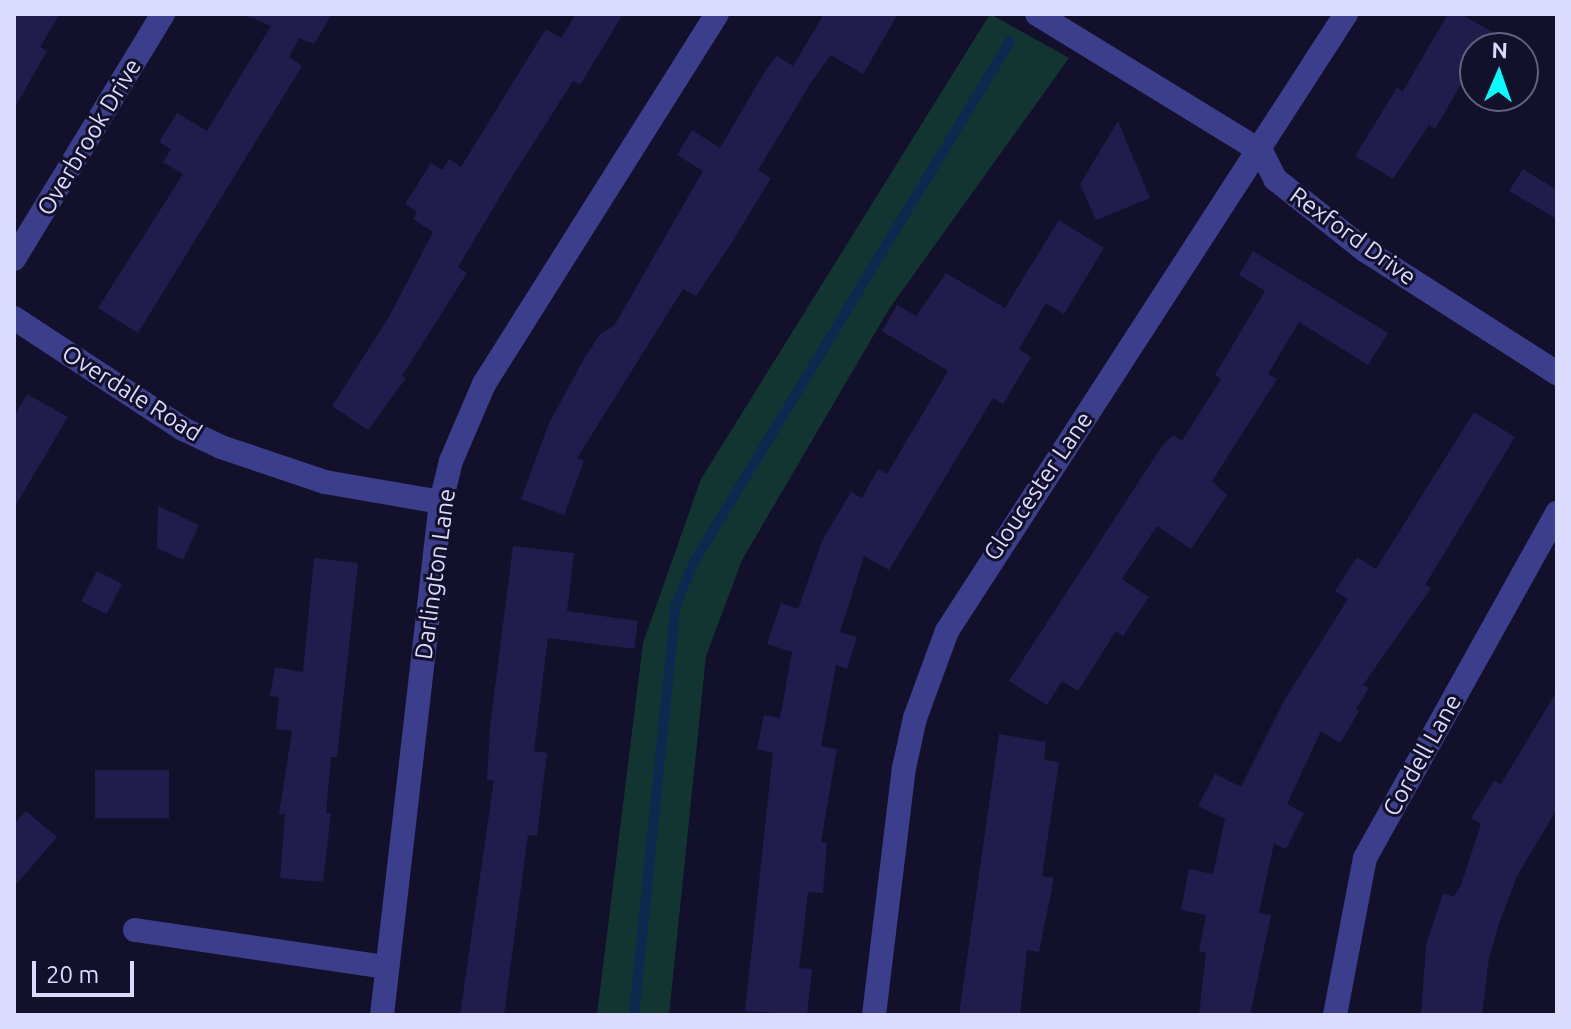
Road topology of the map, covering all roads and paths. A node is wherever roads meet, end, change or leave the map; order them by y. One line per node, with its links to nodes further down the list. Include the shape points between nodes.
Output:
1 (163, 14): 6 (street, Overbrook Drive)
2 (717, 14): 9 (street, Darlington Lane, via 484,384 451,461)
3 (1037, 14): 5 (street, Rexford Drive)
4 (1346, 14): 5 (street, Gloucester Lane)
5 (1261, 151): 8 (street, Rexford Drive, via 1275,179 1366,251); 14 (street, Gloucester Lane, via 947,631 915,718 904,768)
6 (14, 259)
7 (14, 318): 9 (street, Overdale Road, via 183,429 221,447 325,482)
8 (1557, 373)
9 (441, 502): 12 (street, Darlington Lane)
10 (1557, 513): 15 (street, Cordell Lane, via 1365,858)
11 (135, 930): 12 (street)
12 (387, 967): 13 (street, Darlington Lane)
13 (382, 1015)
14 (874, 1015)
15 (1335, 1015)

